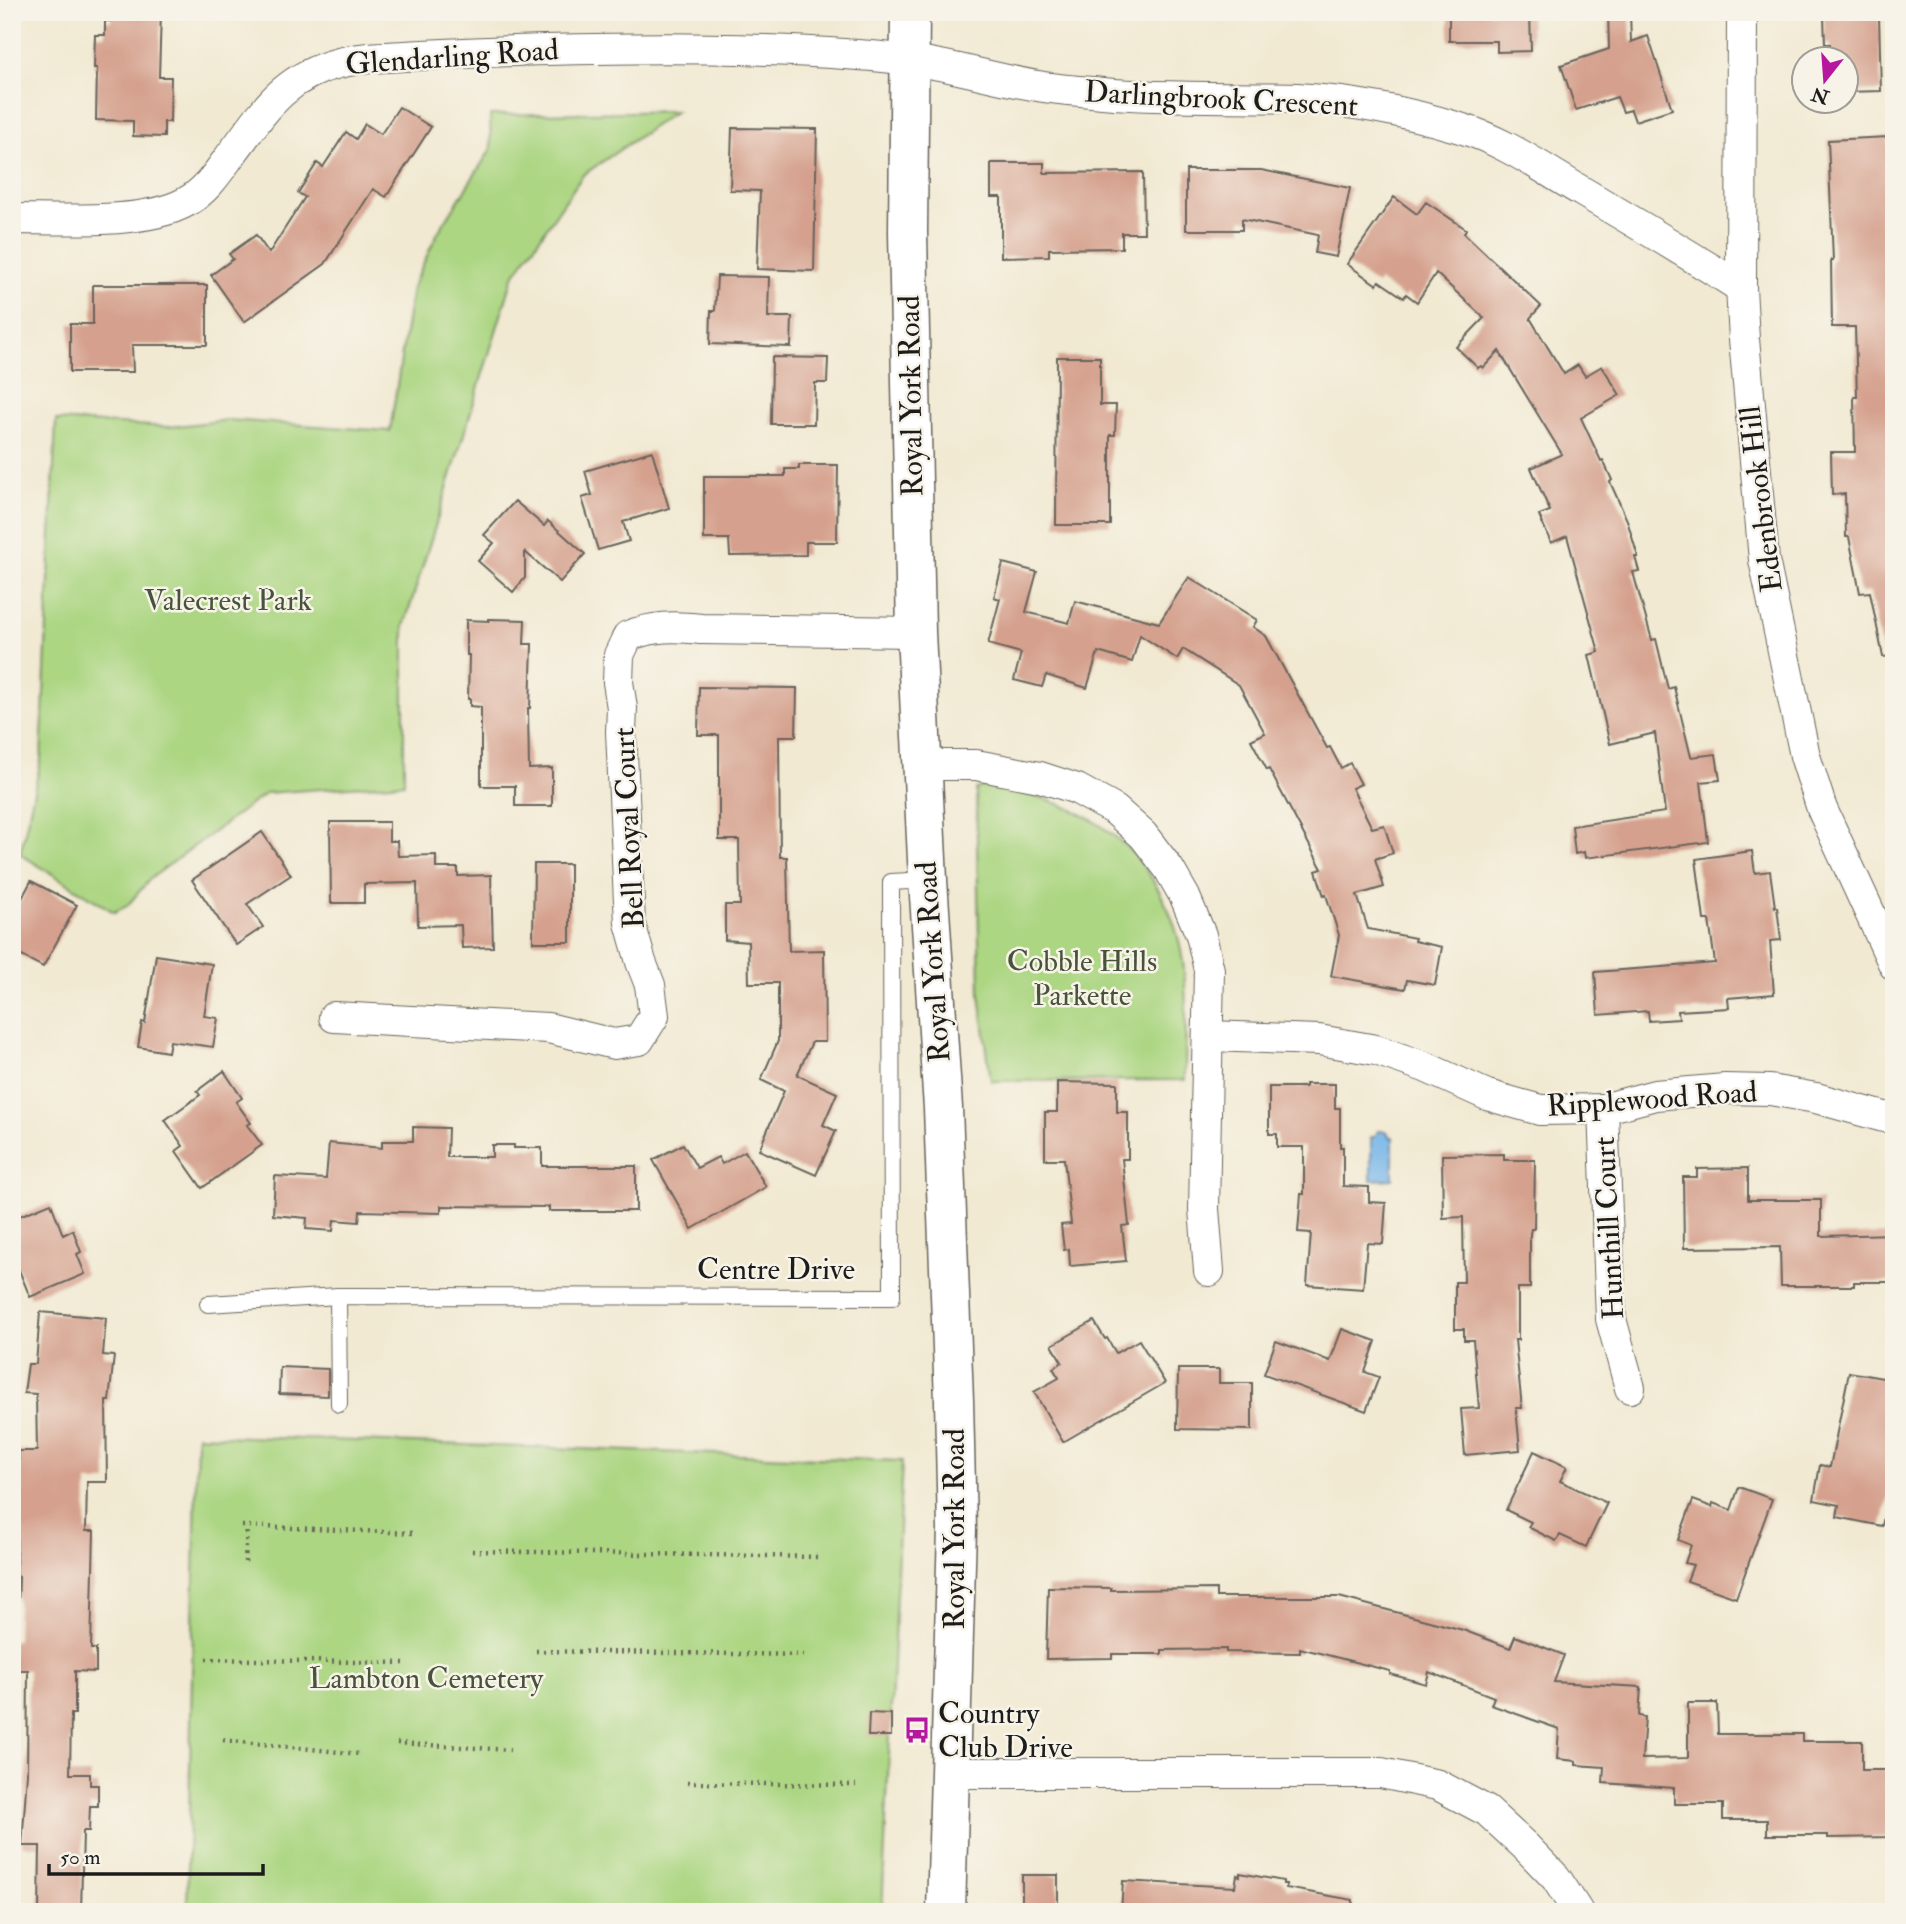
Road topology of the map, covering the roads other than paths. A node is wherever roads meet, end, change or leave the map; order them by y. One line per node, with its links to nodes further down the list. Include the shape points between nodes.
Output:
1 (910, 12): 3 (main road, Royal York Road)
2 (1742, 12): 5 (street, Edenbrook Hill)
3 (909, 60): 4 (street, Glendarling Road, via 762,50 604,48 341,62 296,81 273,99 202,192 183,204 128,217); 5 (street, Darlingbrook Crescent, via 1037,86 1143,97 1300,99 1354,104 1444,123 1518,152); 6 (main road, Royal York Road)
4 (12, 219)
5 (1741, 288): 9 (street, Edenbrook Hill, via 1765,560 1805,756 1822,809)
6 (916, 632): 7 (main road, Royal York Road); 10 (street, Bell Royal Court, via 669,626 628,636 619,656 618,682 630,923 650,985 654,1016 639,1040 614,1044 548,1028)
7 (923, 765): 8 (main road, Royal York Road); 11 (street, via 976,765 1040,777 1077,789 1115,810 1143,835 1174,878 1201,935 1209,970)
8 (928, 880): 15 (lane, Centre Drive, via 891,882 892,1297); 19 (main road, Royal York Road, via 943,1108 955,1439)
9 (1894, 965)
10 (334, 1017)
11 (1208, 1036): 12 (street, Ripplewood Road, via 1319,1040 1376,1050 1487,1095 1540,1110); 14 (street, via 1204,1209)
12 (1603, 1109): 13 (street, Ripplewood Road, via 1655,1095 1770,1090); 17 (street, Hunthill Court, via 1611,1319)
13 (1894, 1118)
14 (1209, 1271)
15 (338, 1296): 16 (lane, Centre Drive); 18 (lane)
16 (208, 1304)
17 (1630, 1388)
18 (339, 1404)
19 (951, 1773): 20 (main road, Royal York Road); 21 (street, via 1381,1773 1438,1785 1487,1811 1556,1878)
20 (946, 1912)
21 (1578, 1912)

